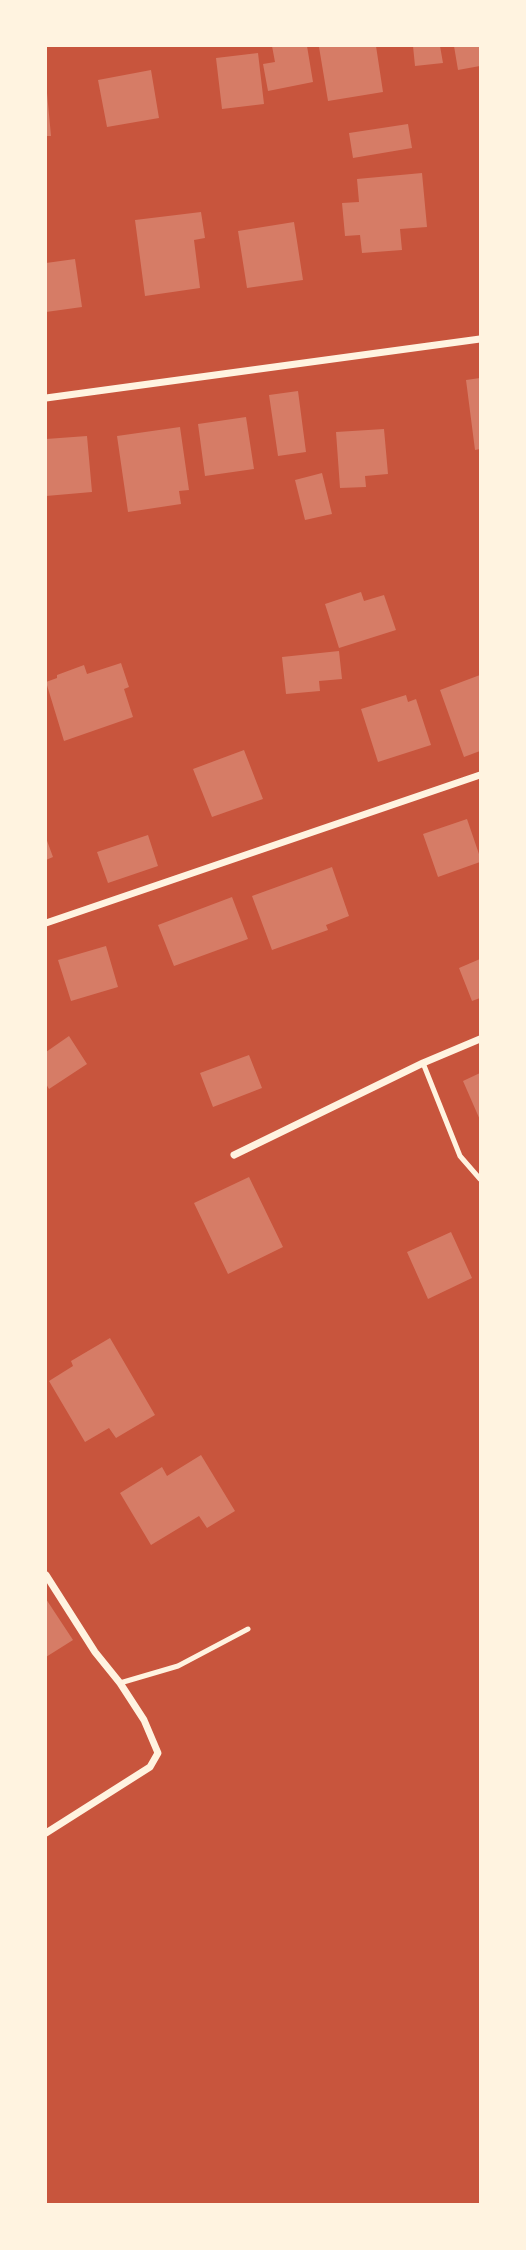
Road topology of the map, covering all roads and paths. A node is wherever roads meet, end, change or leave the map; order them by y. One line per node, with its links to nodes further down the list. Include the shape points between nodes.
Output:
1 (481, 339): 2 (street)
2 (46, 398)
3 (481, 775): 4 (street)
4 (46, 923)
5 (481, 1039): 6 (street)
6 (423, 1063): 7 (street); 8 (lane, via 460,1156)
7 (234, 1155)
8 (481, 1179)
9 (46, 1575): 11 (street)
10 (247, 1629): 11 (lane, via 178,1666)
11 (120, 1683): 12 (street, via 158,1753 150,1767)
12 (46, 1833)

